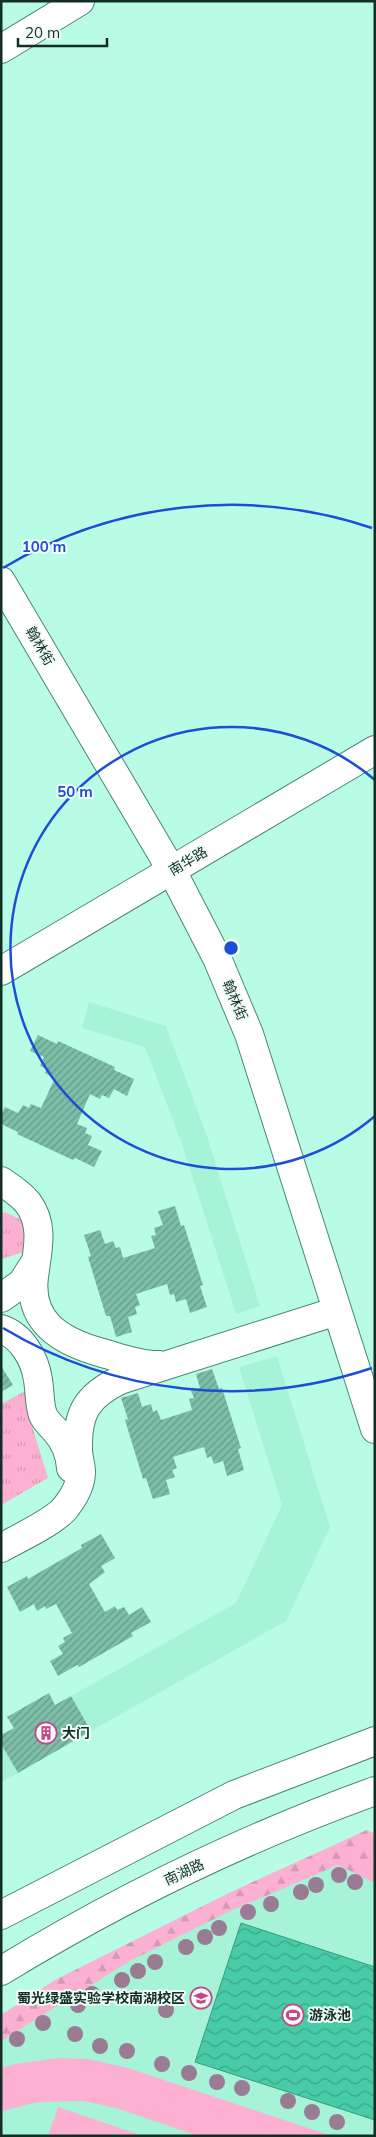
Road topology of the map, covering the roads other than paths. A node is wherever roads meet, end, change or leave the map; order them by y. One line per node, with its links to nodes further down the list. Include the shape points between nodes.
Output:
1 (80, 1): 2 (street)
2 (1, 50)
3 (1, 581): 5 (street, 翰林街)
4 (375, 750): 5 (street, 南华路)
5 (172, 871): 6 (street, 南华路); 12 (street, 翰林街, via 217,958 249,1034)
6 (1, 971)
7 (1, 1181): 9 (street, via 28,1203)
8 (1, 1203): 9 (street, via 20,1204)
9 (33, 1212): 10 (street, via 40,1238)
10 (38, 1257): 11 (street, via 22,1283); 14 (street, via 33,1278 37,1309 46,1324)
11 (1, 1298)
12 (337, 1311): 15 (street); 17 (street, 翰林街)
13 (1, 1329): 16 (street, via 22,1343 32,1357)
14 (75, 1345): 15 (street, via 153,1366); 16 (street, via 65,1344 49,1351 38,1367)
15 (168, 1365): 18 (street, via 101,1388 90,1399 78,1432 81,1473 76,1492 65,1509)
16 (38, 1378): 18 (street, via 44,1417 66,1444 72,1473 62,1506)
17 (375, 1429)
18 (47, 1522): 19 (street)
19 (1, 1548)
20 (375, 1741): 22 (street, via 234,1795)
21 (375, 1792): 23 (street, 南湖路, via 247,1842 146,1890)
22 (1, 1915)
23 (1, 1971)

